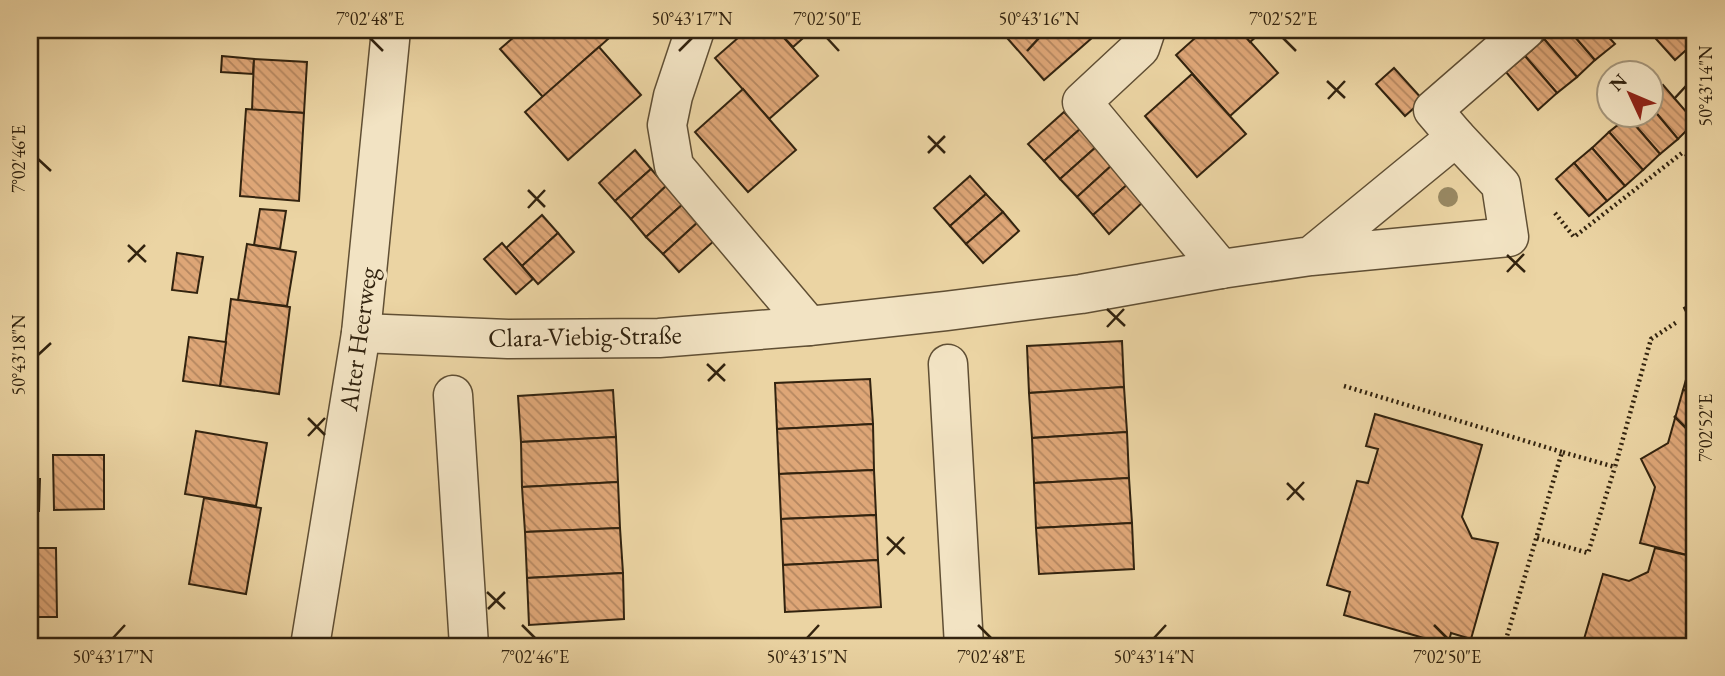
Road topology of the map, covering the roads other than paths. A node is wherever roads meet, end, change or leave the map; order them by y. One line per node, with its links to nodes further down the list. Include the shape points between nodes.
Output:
1 (391, 30): 9 (street, Alter Heerweg)
2 (1146, 30): 7 (street, via 1139,48 1082,102)
3 (1525, 30): 5 (street, Clara-Viebig-Straße, via 1433,110)
4 (687, 35): 8 (street, via 667,125 674,166)
5 (1456, 137): 6 (street); 6 (street, Clara-Viebig-Straße, via 1501,185 1509,237)
6 (1311, 256): 7 (street, Clara-Viebig-Straße)
7 (1221, 269): 8 (street, Clara-Viebig-Straße, via 1081,294)
8 (809, 326): 9 (street, Clara-Viebig-Straße, via 659,338 508,339)
9 (361, 333): 12 (street, Alter Heerweg)
10 (948, 364): 14 (street)
11 (453, 396): 13 (street)
12 (310, 646)
13 (469, 646)
14 (964, 646)

